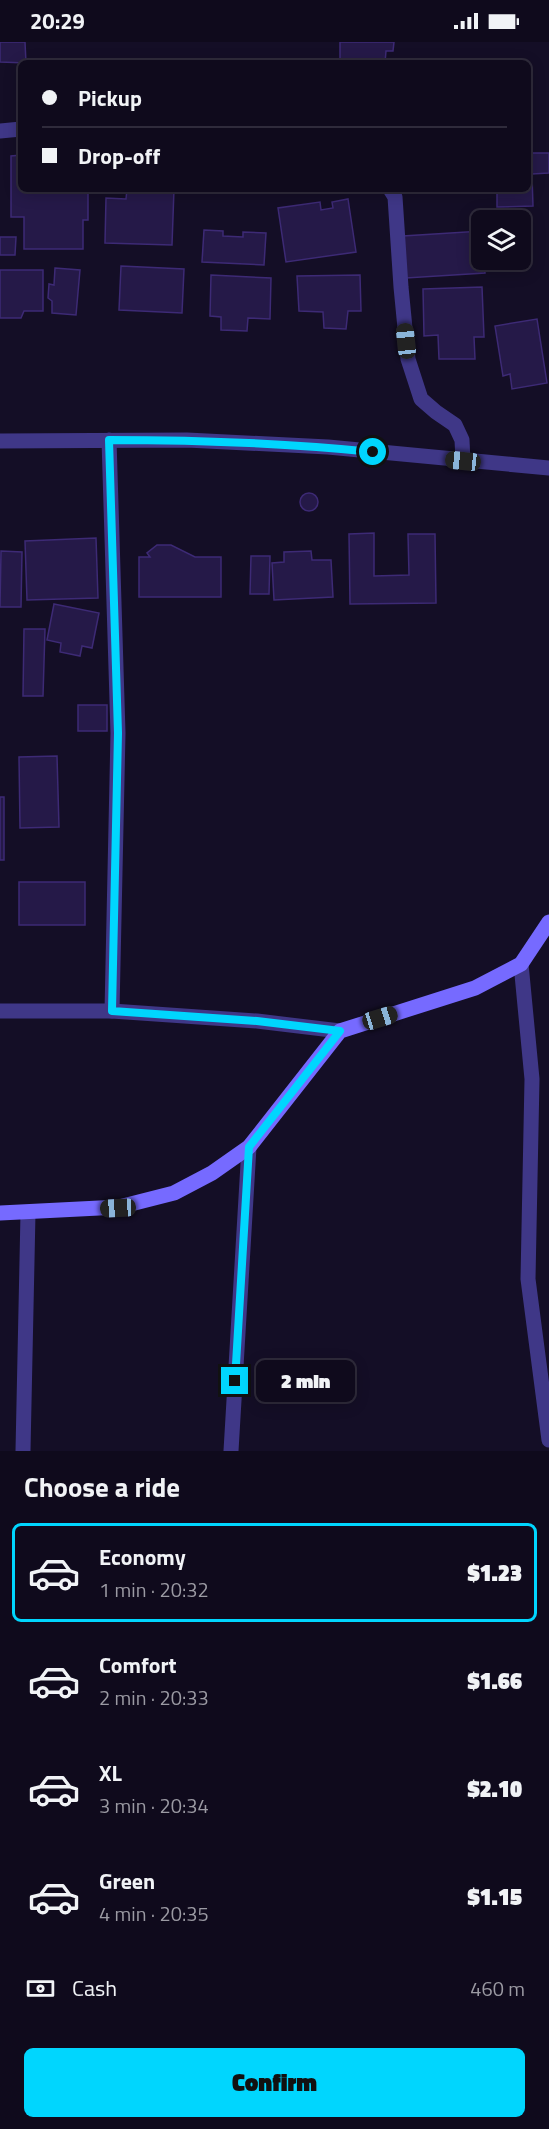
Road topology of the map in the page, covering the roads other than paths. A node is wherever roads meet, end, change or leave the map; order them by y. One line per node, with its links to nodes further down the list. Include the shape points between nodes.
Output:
1 (18, 129): 2 (street)
2 (0, 131)
3 (392, 192): 6 (street, via 408,359 421,399 455,424 462,440)
4 (109, 440): 5 (street); 6 (street, via 316,446); 11 (street, via 118,733)
5 (0, 441)
6 (463, 461): 7 (street)
7 (549, 468)
8 (549, 922): 9 (street)
9 (521, 964): 12 (street, via 475,988); 16 (street, via 532,1079 528,1279)
10 (0, 1011): 11 (street)
11 (112, 1011): 12 (street)
12 (340, 1031): 13 (street)
13 (249, 1147): 15 (street, via 174,1193 118,1208); 18 (street)
14 (0, 1213): 15 (street)
15 (28, 1213): 17 (street)
16 (549, 1440)
17 (23, 1451)
18 (231, 1451)

